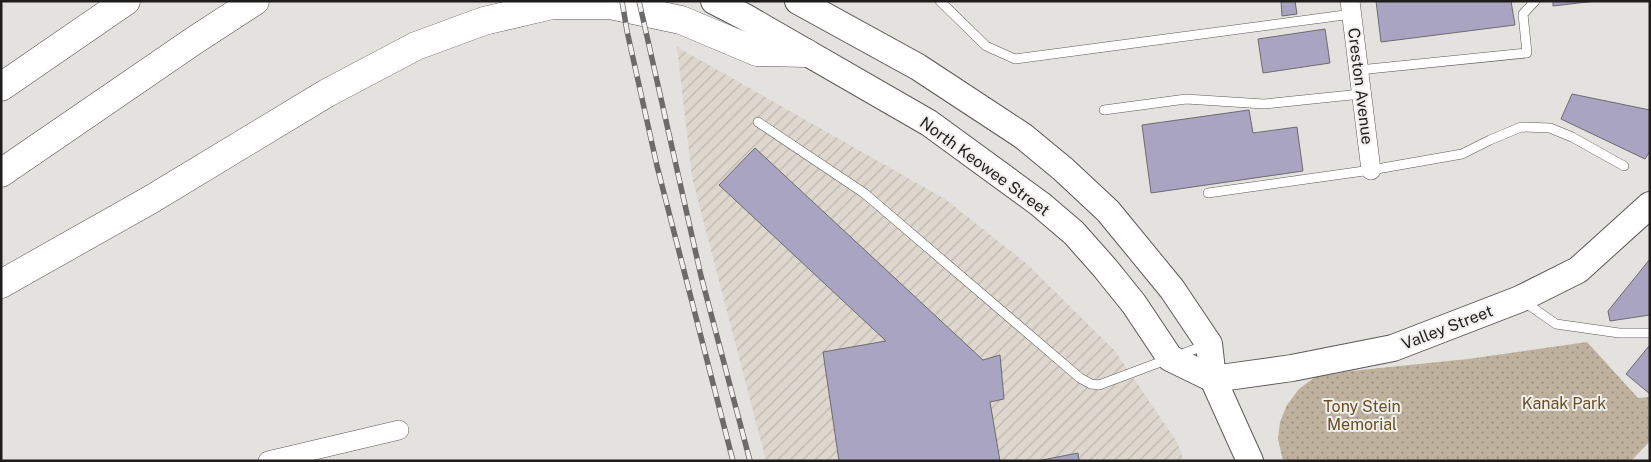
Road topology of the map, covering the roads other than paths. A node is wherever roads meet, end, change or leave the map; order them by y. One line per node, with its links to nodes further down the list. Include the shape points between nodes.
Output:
1 (126, 1): 10 (highway)
2 (255, 1): 16 (highway)
3 (714, 1): 8 (main road, North Keowee Street)
4 (798, 1): 22 (main road, via 918,67 1022,136 1063,169 1108,211 1146,256)
5 (940, 1): 7 (lane, via 986,46 1015,59)
6 (1535, 1): 9 (lane, via 1523,14 1526,53)
7 (1351, 8): 9 (street, Creston Avenue)
8 (806, 52): 19 (highway, via 758,52 680,20 610,5 552,5 484,21 416,46 335,89 150,200); 23 (main road, North Keowee Street, via 929,123 1046,210 1074,234 1105,268)
9 (1359, 70): 11 (street, Creston Avenue)
10 (1, 87)
11 (1362, 94): 12 (lane, via 1264,104 1186,98); 15 (street, Creston Avenue)
12 (1104, 110)
13 (758, 122): 23 (lane, via 864,193 1080,378 1099,385)
14 (1624, 166): 15 (lane, via 1550,128 1521,127 1462,154)
15 (1371, 170): 17 (lane)
16 (1, 173)
17 (1208, 193)
18 (1650, 205): 20 (main road, Valley Street, via 1578,270)
19 (1, 284)
20 (1520, 299): 21 (lane, via 1556,324 1619,333); 24 (main road, Valley Street, via 1393,348 1292,368)
21 (1650, 333)
22 (1209, 344): 23 (lane); 24 (main road)
23 (1170, 358): 24 (main road)
24 (1213, 379): 27 (main road)
25 (399, 430): 26 (street)
26 (268, 461)
27 (1250, 461)

